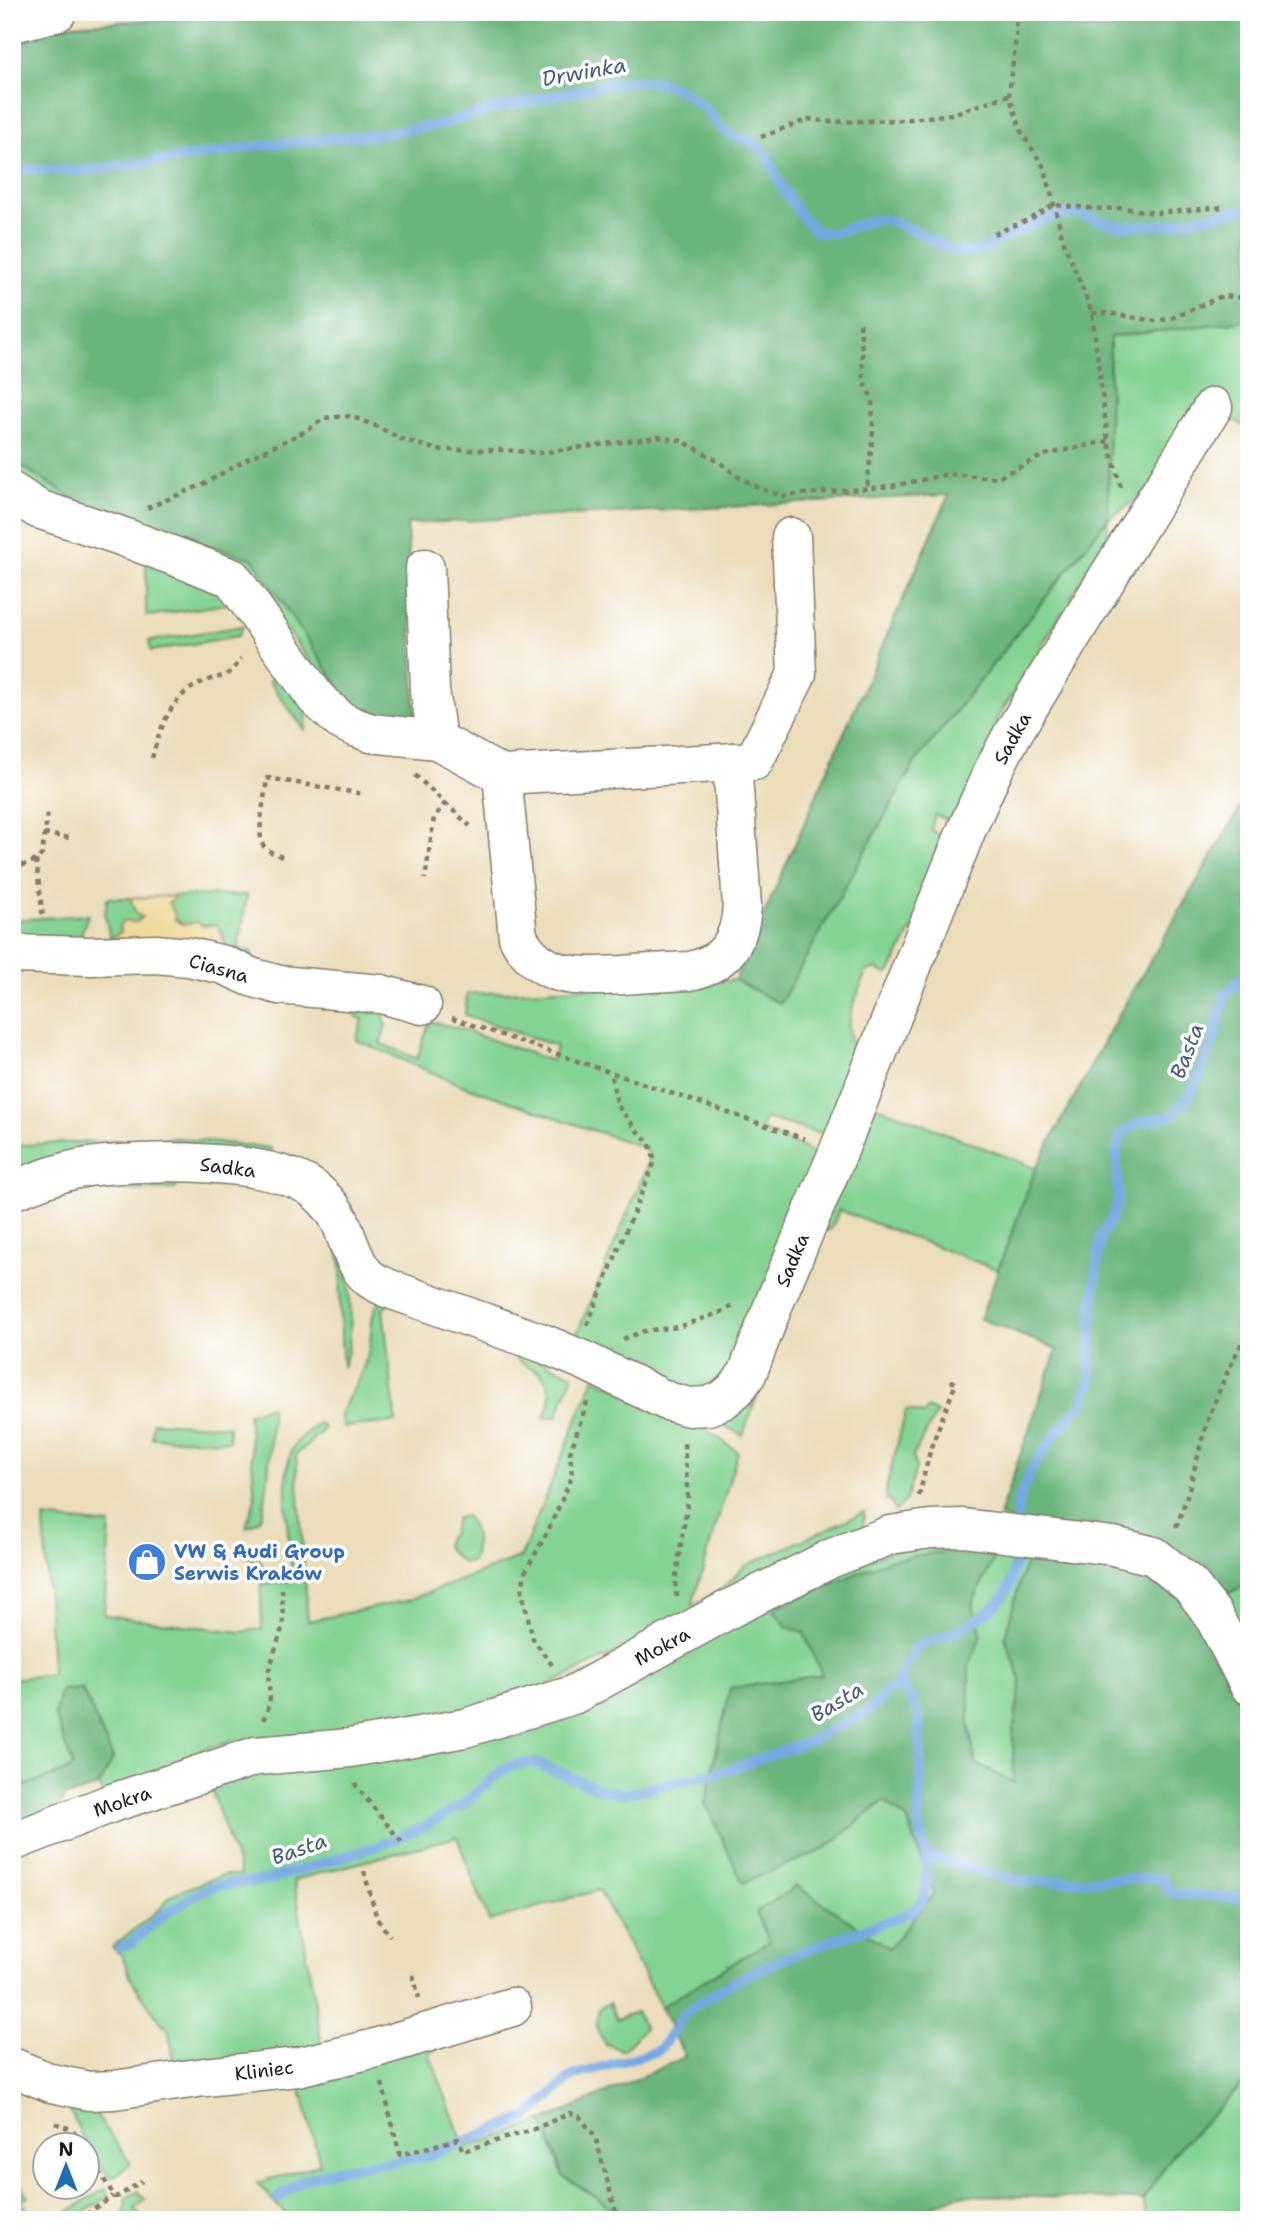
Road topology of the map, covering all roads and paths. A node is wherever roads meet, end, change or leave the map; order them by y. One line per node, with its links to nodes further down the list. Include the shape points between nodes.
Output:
1 (57, 12): 3 (street)
2 (1015, 12): 4 (path)
3 (12, 23)
4 (1009, 95): 5 (path, via 952,114 903,120 809,119); 6 (path, via 1022,133 1045,169)
5 (761, 137)
6 (1053, 205): 7 (path, via 1156,213); 8 (path); 10 (path)
7 (1224, 206)
8 (994, 234)
9 (1249, 298): 10 (path, via 1222,296 1170,319 1154,321)
10 (1092, 313): 13 (path)
11 (860, 323): 14 (path, via 864,382 872,399)
12 (1213, 407): 16 (street, Sadka)
13 (1108, 441): 14 (path, via 1044,455 997,478 949,474); 16 (path)
14 (867, 488): 17 (path, via 783,496 737,476 682,441 658,437 539,453 438,450 350,416 325,418 204,484 136,514)
15 (12, 492): 17 (street, via 38,509)
16 (1135, 533): 40 (street, Sadka, via 993,771)
17 (118, 535): 21 (street, via 232,578 316,698 340,720 370,733)
18 (791, 537): 23 (street, via 797,674 754,761)
19 (425, 568): 21 (street, via 430,690)
20 (241, 659): 22 (path, via 223,678 201,682 168,712)
21 (437, 740): 25 (street)
22 (152, 758)
23 (732, 762): 25 (street); 25 (street, via 742,906 733,944 703,968 609,976 556,972 533,958 517,937)
24 (407, 767): 27 (path)
25 (502, 775)
26 (364, 794): 32 (path, via 267,778 260,834 263,844)
27 (445, 803): 29 (path); 35 (path, via 434,818)
28 (48, 809): 30 (path)
29 (475, 831)
30 (44, 834): 31 (path); 33 (path, via 42,855)
31 (70, 838)
32 (282, 857)
33 (36, 860): 34 (path); 36 (path)
34 (12, 869)
35 (425, 879)
36 (43, 918)
37 (12, 954): 38 (street, Ciasna, via 189,957 279,985 381,994)
38 (422, 1005): 39 (path)
39 (613, 1073): 40 (path); 44 (path, via 618,1106 649,1142 656,1161)
40 (839, 1150): 42 (street, Sadka)
41 (12, 1191): 44 (street, Sadka, via 87,1168 156,1162 234,1166 293,1178 327,1202 367,1277)
42 (775, 1301): 44 (path, via 739,1303 678,1327 644,1331 602,1348); 46 (street, Sadka, via 747,1374 736,1389 708,1406)
43 (1249, 1329): 48 (path, via 1207,1424 1185,1506 1175,1529)
44 (586, 1362): 46 (street, Sadka); 52 (path, via 570,1453 572,1477 525,1572 522,1592 533,1639)
45 (946, 1380): 47 (path, via 956,1383 931,1447)
46 (667, 1401): 50 (path, via 677,1413 685,1450 688,1500 675,1582 678,1609)
47 (918, 1501)
48 (1154, 1556): 50 (street, Mokra, via 1113,1546 963,1528 930,1529 877,1539 832,1558); 51 (street, Mokra, via 1191,1585 1212,1613)
49 (282, 1588): 53 (path, via 283,1625 268,1673 270,1698)
50 (689, 1631): 52 (street, Mokra)
51 (1249, 1685)
52 (573, 1695): 54 (street, Mokra, via 465,1728)
53 (262, 1720)
54 (350, 1748): 55 (street, Mokra, via 256,1756 112,1803); 56 (path, via 356,1786)
55 (12, 1842)
56 (404, 1845)
57 (364, 1871): 58 (path, via 377,1920)
58 (390, 1936)
59 (512, 2007): 60 (street, Kliniec)
60 (372, 2049): 61 (street, Kliniec, via 297,2067 114,2090 89,2091 51,2083); 68 (path, via 400,2155 458,2139 463,2151 570,2113 579,2116 595,2136)
61 (12, 2067)
62 (51, 2122): 63 (path)
63 (73, 2130)
64 (102, 2178): 66 (path)
65 (142, 2180): 66 (path)
66 (113, 2196): 67 (path)
67 (78, 2220)
68 (618, 2220)

